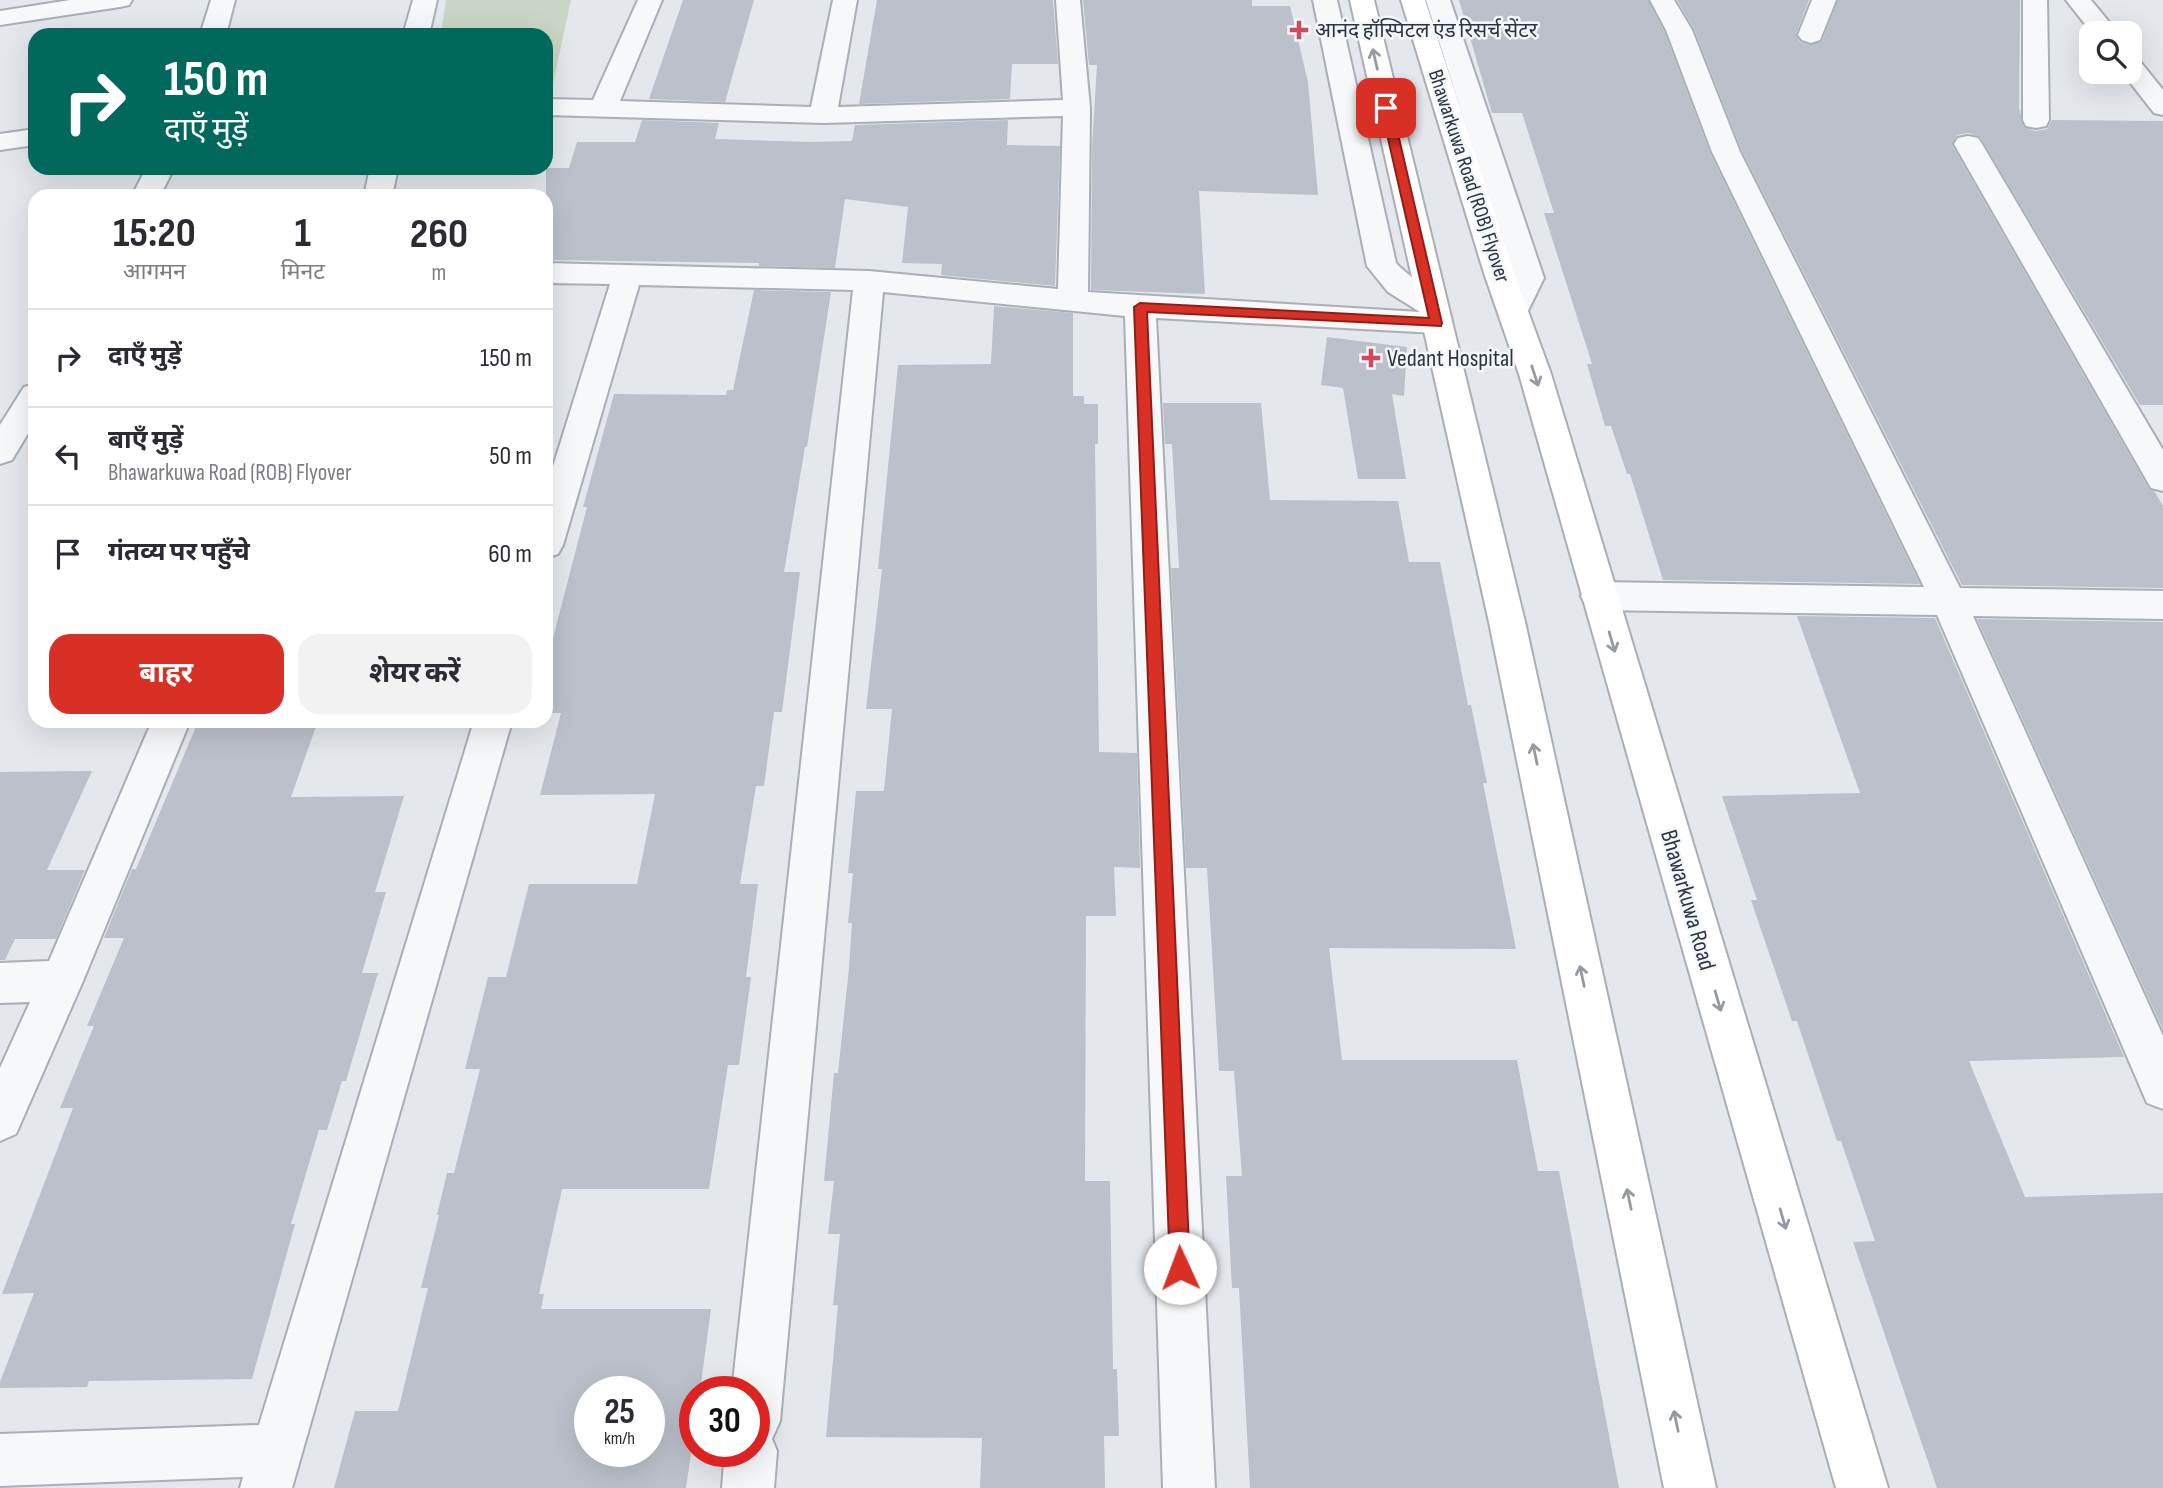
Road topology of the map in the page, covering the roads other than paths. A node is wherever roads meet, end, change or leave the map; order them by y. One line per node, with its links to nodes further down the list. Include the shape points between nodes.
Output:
1 (120, 0): 15 (street)
2 (223, 0): 17 (street)
3 (425, 0): 18 (street)
4 (649, 0): 24 (street)
5 (845, 0): 25 (street)
6 (1068, 0): 23 (street)
7 (1325, 0): 33 (street, via 1382,266 1399,285)
8 (1362, 0): 33 (main road, one-way to 8)
9 (1413, 0): 36 (main road, Bhawarkuwa Road (ROB) Flyover)
10 (1438, 0): 36 (street, via 1529,278)
11 (1662, 0): 42 (street, via 1679,30 1726,152)
12 (1824, 0): 19 (street)
13 (2035, 0): 26 (street)
14 (2078, 0): 16 (street)
15 (0, 18)
16 (2095, 21)
17 (215, 28)
18 (418, 28)
19 (1811, 35)
20 (2142, 80): 22 (street)
21 (553, 107): 24 (street)
22 (2163, 107)
23 (1077, 108): 25 (street); 34 (street)
24 (603, 109): 25 (street)
25 (823, 115)
26 (2036, 120)
27 (21, 139): 29 (street)
28 (1968, 144): 39 (street)
29 (0, 157)
30 (553, 273): 31 (street)
31 (627, 275): 32 (street); 40 (street)
32 (869, 281): 34 (street); 50 (street)
33 (1430, 299): 35 (street); 56 (main road, one-way to 33, via 1507,622)
34 (1073, 302): 35 (street)
35 (1140, 307): 55 (street)
36 (1513, 312): 41 (main road, Bhawarkuwa Road, one-way to 41)
37 (28, 406): 38 (street)
38 (0, 452)
39 (2163, 479)
40 (553, 522)
41 (1599, 596): 42 (street); 57 (main road, Bhawarkuwa Road, one-way to 57)
42 (1950, 604): 43 (street); 48 (street)
43 (2163, 605)
44 (168, 728): 46 (street)
45 (491, 728): 53 (street)
46 (62, 981): 47 (street); 49 (street)
47 (0, 983)
48 (2163, 1087)
49 (0, 1118)
50 (759, 1376)
51 (0, 1460): 53 (street)
52 (749, 1467): 54 (street)
53 (270, 1469)
54 (747, 1488)
55 (1189, 1488)
56 (1690, 1488)
57 (1862, 1488)

